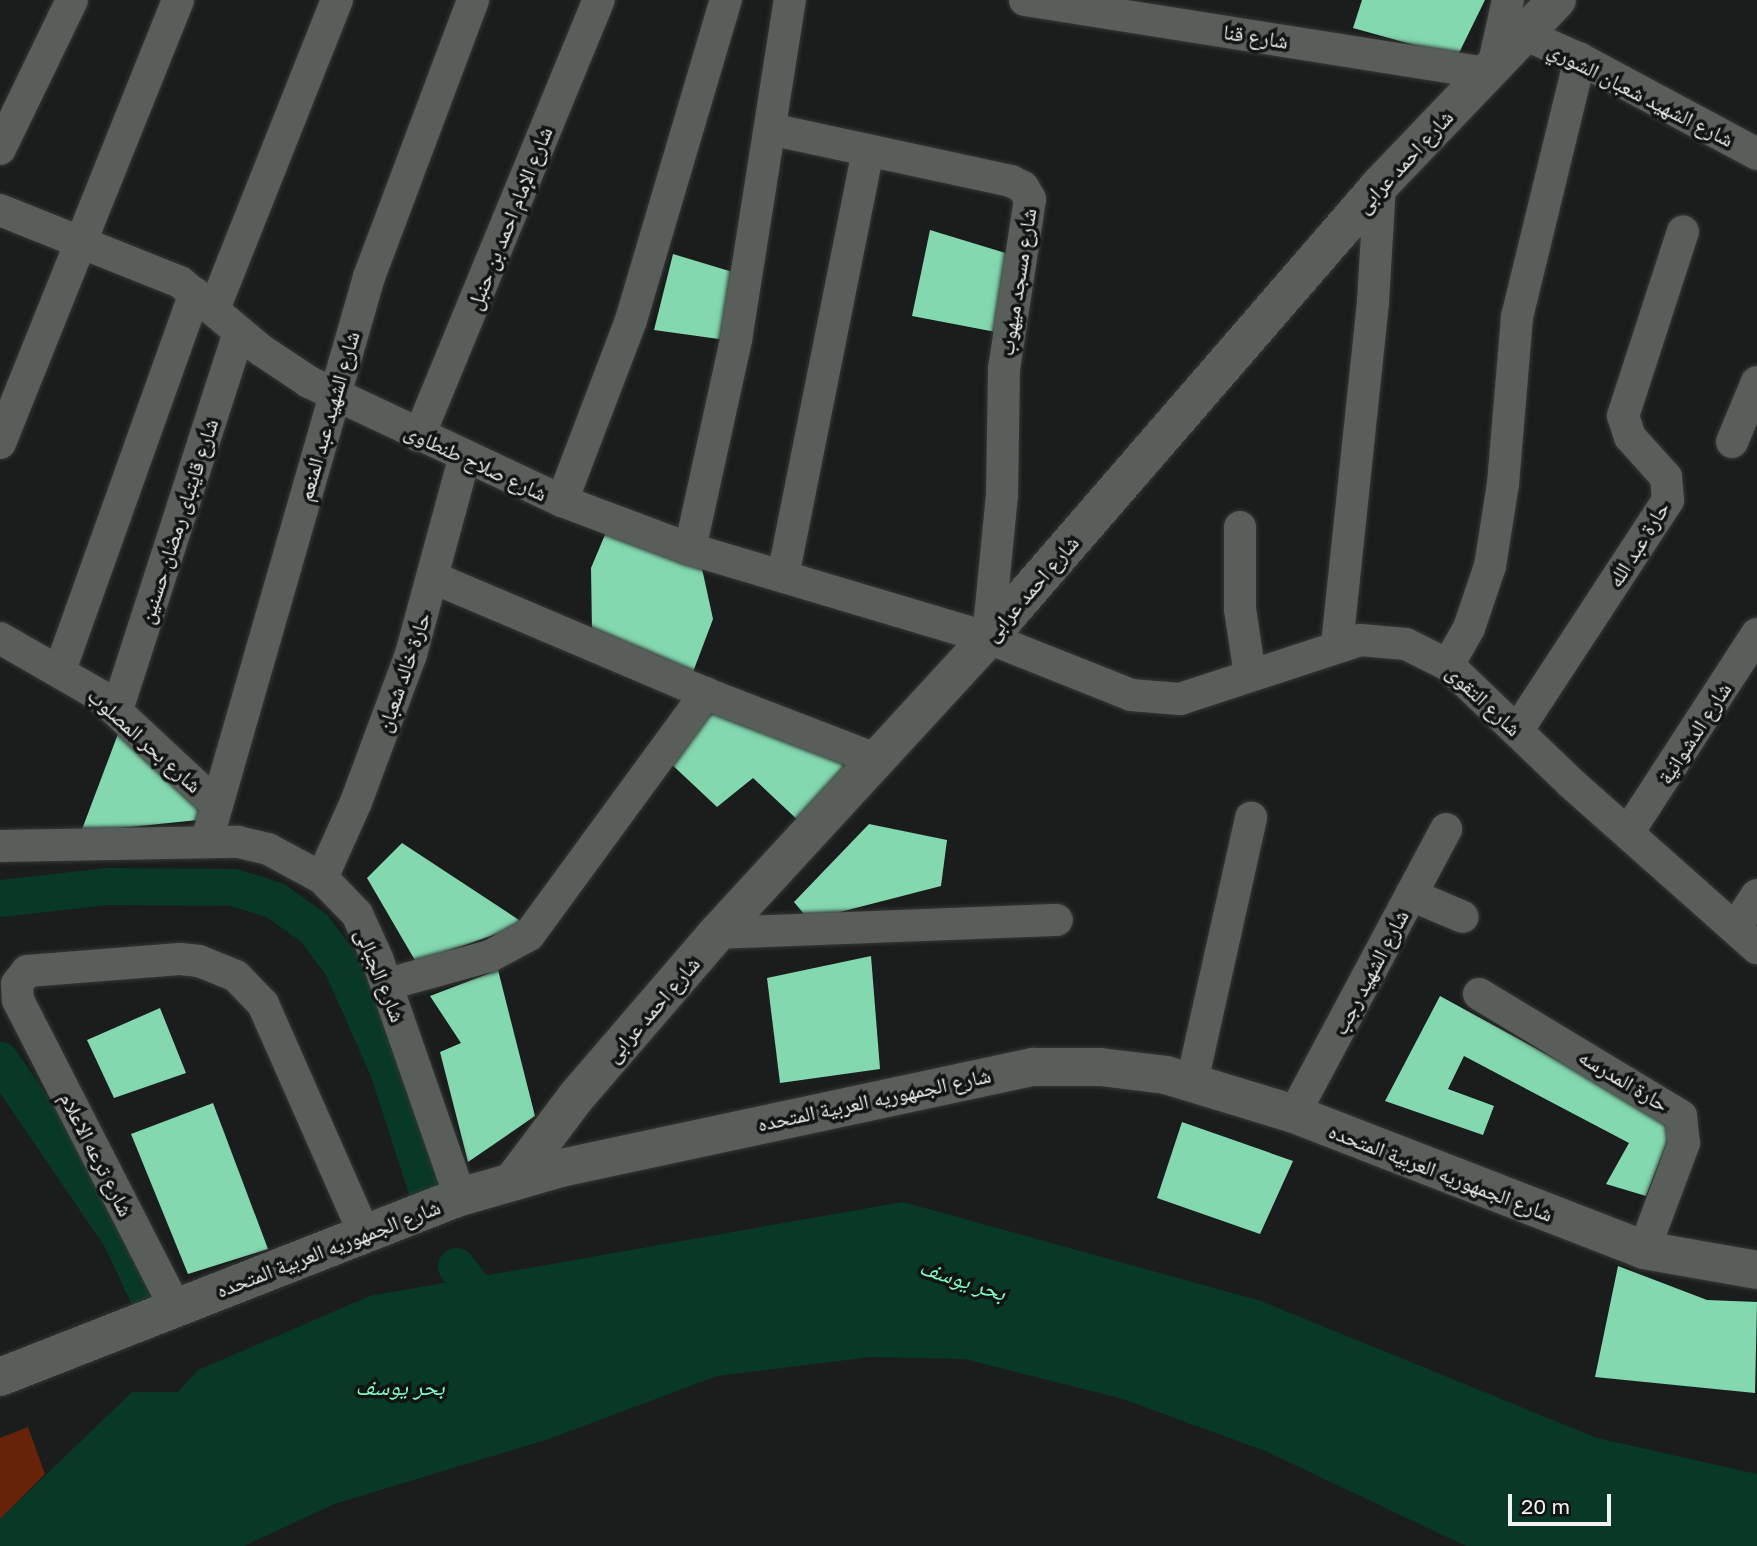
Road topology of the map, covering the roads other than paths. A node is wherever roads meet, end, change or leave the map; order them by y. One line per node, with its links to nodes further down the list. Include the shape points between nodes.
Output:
1 (72, 0): 15 (street)
2 (178, 0): 21 (street)
3 (337, 0): 22 (street)
4 (473, 0): 25 (street, شارع الشهيد عبد المنعم, via 388,218)
5 (598, 0): 26 (street, شارع الإمام احمد بن حنبل)
6 (726, 0): 30 (street, via 631,320)
7 (790, 0): 14 (street)
8 (1031, 0): 13 (street, شارع قنا)
9 (1508, 0): 13 (street)
10 (1558, 0): 11 (street, شارع احمد عرابى)
11 (1524, 34): 12 (street, شارع الشهيد شعبان الشوري); 13 (street, شارع احمد عرابى)
12 (1580, 59): 17 (street, شارع الشهيد شعبان الشوري); 39 (street, via 1517,317 1503,484 1490,566 1469,628)
13 (1490, 70): 18 (street, شارع احمد عرابى)
14 (770, 129): 16 (street, شارع مسجد ميهوب); 32 (street, via 736,340)
15 (0, 149)
16 (868, 150): 33 (street); 37 (street, شارع مسجد ميهوب, via 1011,181 1023,187 1030,199 1004,369 1002,495)
17 (1757, 154)
18 (1380, 185): 37 (street, شارع احمد عرابى); 38 (street, via 1373,302)
19 (0, 210): 21 (street, شارع صلاح طنطاوى)
20 (1683, 231): 44 (street, حارة عبد الله, via 1623,416 1630,437 1665,477 1668,500)
21 (78, 244): 22 (street, شارع صلاح طنطاوى, via 163,274); 28 (street)
22 (204, 301): 23 (street, شارع صلاح طنطاوى); 40 (street)
23 (239, 332): 25 (street, شارع صلاح طنطاوى); 43 (street, شارع قايتباى رمضان حسنين)
24 (1757, 382): 27 (street)
25 (335, 396): 26 (street, شارع صلاح طنطاوى); 46 (street, شارع الشهيد عبد المنعم)
26 (419, 436): 29 (street, شارع صلاح طنطاوى)
27 (1732, 442)
28 (0, 443)
29 (464, 459): 30 (street, شارع صلاح طنطاوى); 34 (street, حارة خالد شعبان)
30 (562, 502): 32 (street, شارع صلاح طنطاوى)
31 (1240, 527): 41 (street, via 1240,609)
32 (690, 549): 33 (street, شارع صلاح طنطاوى)
33 (783, 576): 37 (street, شارع صلاح طنطاوى)
34 (434, 578): 42 (street); 52 (street, حارة خالد شعبان, via 385,728)
35 (1757, 634): 49 (street, شارع الدشوانية)
36 (0, 638): 40 (street, شارع بحر المصلوب)
37 (988, 638): 41 (street, شارع التقوى, via 1131,695 1155,699 1180,699); 45 (street, شارع احمد عرابى)
38 (1338, 645): 39 (street, شارع التقوى, via 1383,640 1406,645); 41 (street, شارع التقوى)
39 (1448, 665): 44 (street, شارع التقوى)
40 (60, 670): 43 (street, شارع بحر المصلوب)
41 (1250, 675)
42 (706, 693): 45 (street); 59 (street, via 529,935 489,956)
43 (117, 710): 46 (street, شارع بحر المصلوب)
44 (1517, 730): 49 (street, شارع التقوى)
45 (878, 760): 57 (street, شارع احمد عرابى)
46 (215, 803): 50 (street, شارع الشهيد عبد المنعم)
47 (1251, 817): 61 (street)
48 (1446, 830): 53 (street, شارع الشهيد رجب)
49 (1629, 831): 58 (street, شارع التقوى)
50 (207, 840): 51 (street, شارع الجبالى); 52 (street, شارع الجبالى, via 268,849)
51 (0, 846)
52 (322, 878): 59 (street, شارع الجبالى, via 357,915)
53 (1411, 895): 55 (street); 62 (street, شارع الشهيد رجب)
54 (1757, 895): 58 (street)
55 (1463, 917)
56 (1056, 920): 57 (street)
57 (717, 933): 63 (street, شارع احمد عرابى, via 576,1097)
58 (1746, 937)
59 (388, 984): 64 (street, شارع الجبالى)
60 (1479, 994): 66 (street, حارة المدرسه, via 1681,1116 1684,1143)
61 (1192, 1082): 62 (street, شارع الجمهوريه العربية المتحده); 63 (street, شارع الجمهوريه العربية المتحده, via 1100,1067 999,1072)
62 (1294, 1114): 66 (street, شارع الجمهوريه العربية المتحده)
63 (512, 1182): 64 (street, شارع الجمهوريه العربية المتحده)
64 (460, 1198): 65 (street, شارع الجمهوريه العربية المتحده)
65 (364, 1233): 68 (street, شارع الجمهوريه العربية المتحده); 68 (street, شارع ترعه الاعلام, via 263,1004 236,976 199,961 180,959 35,969 17,984 18,1000)
66 (1644, 1250): 67 (street, شارع الجمهوريه العربية المتحده)
67 (1757, 1270)
68 (175, 1307): 69 (street, شارع الجمهوريه العربية المتحده)
69 (0, 1377)

